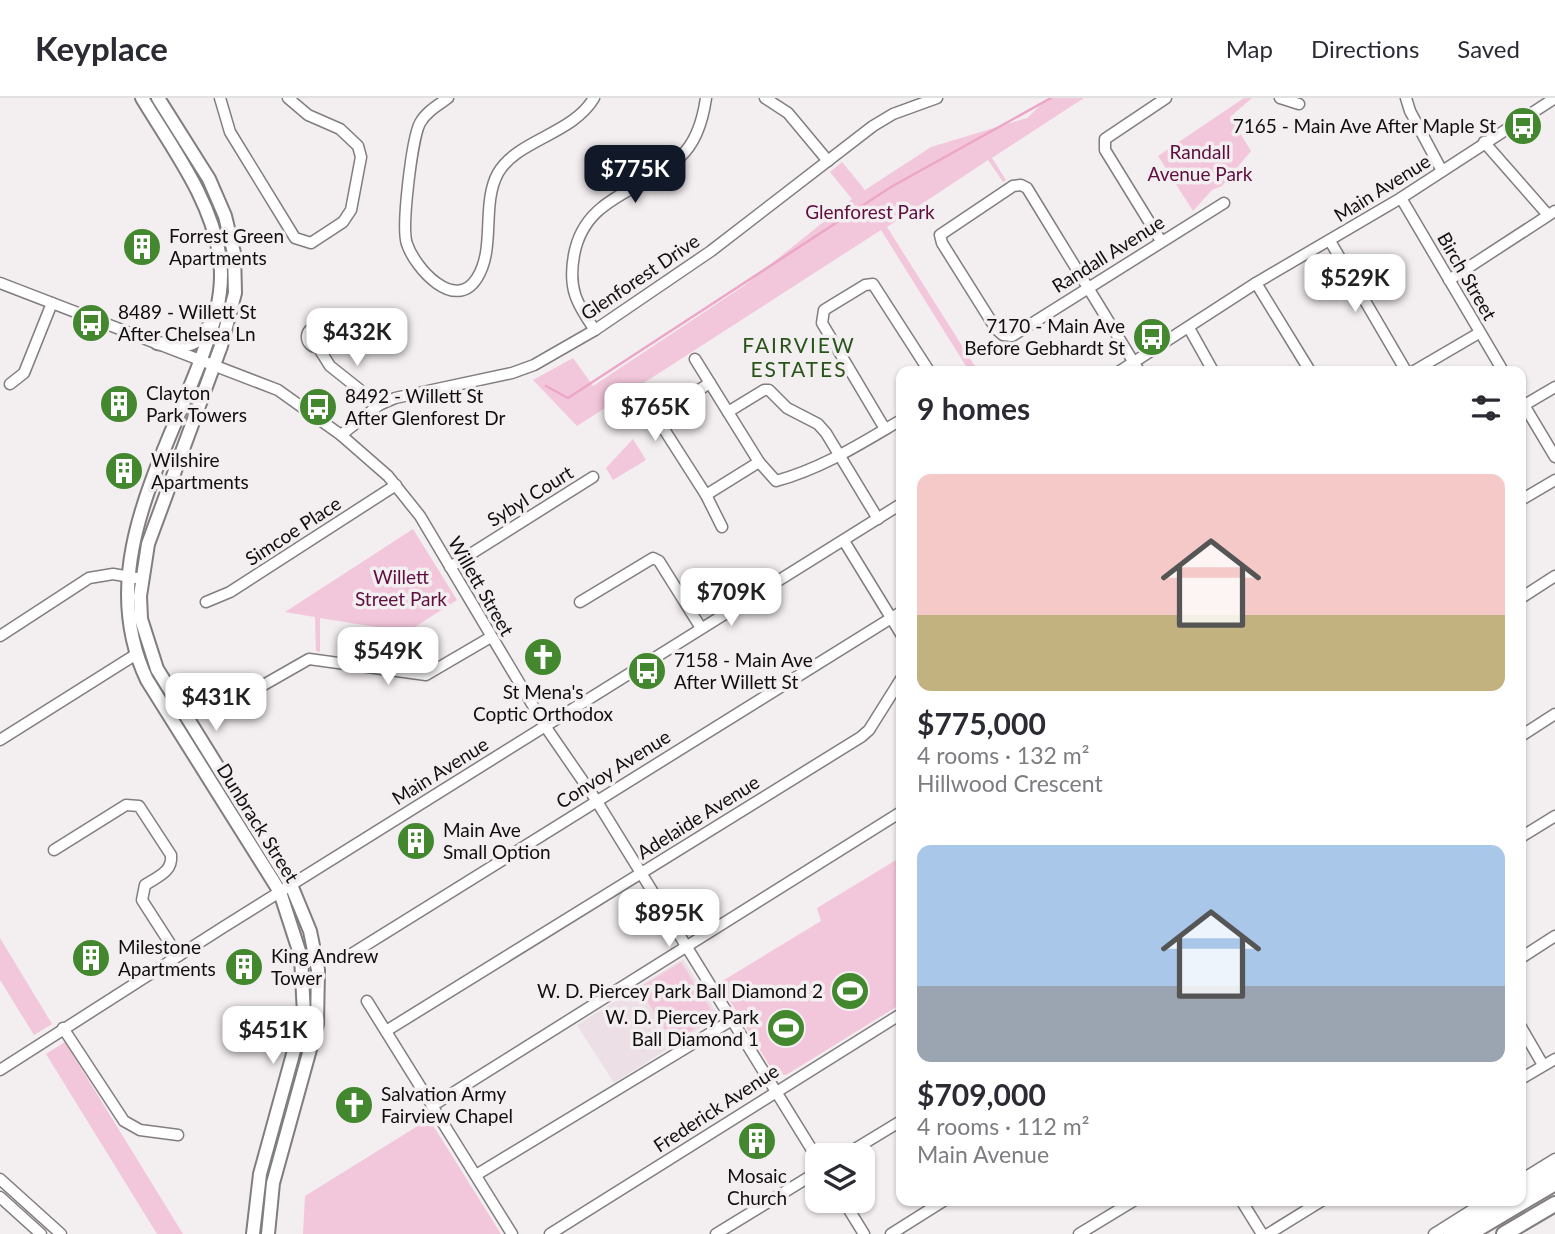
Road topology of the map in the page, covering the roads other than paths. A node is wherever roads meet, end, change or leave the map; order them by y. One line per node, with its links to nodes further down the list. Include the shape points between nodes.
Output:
1 (142, 98): 27 (main road, Dunbrack Street, via 191,178 213,225 220,259)
2 (158, 98): 36 (main road, Dunbrack Street, via 209,179 231,234 235,293)
3 (220, 98): 4 (street, via 230,132 295,238 311,243 343,222 351,210 361,157 358,145 340,129 308,115)
4 (288, 98)
5 (448, 98): 6 (street, via 429,113 417,131 404,229 407,244 424,271 433,282 452,290 464,289 479,276 498,174 511,160 576,119)
6 (594, 98)
7 (706, 98): 30 (street, via 696,135 682,156 595,212 583,225 572,264 572,288 576,303)
8 (765, 98): 16 (street, via 788,113)
9 (937, 98): 16 (street, Glenforest Drive, via 893,114)
10 (1166, 98): 21 (street, via 1105,139 1105,150)
11 (1280, 98): 14 (street)
12 (1406, 98): 17 (street)
13 (1555, 98): 15 (street, Main Avenue)
14 (1299, 104)
15 (1484, 142): 17 (street, Main Avenue); 20 (street)
16 (828, 161): 30 (street, Glenforest Drive, via 711,251)
17 (1442, 171): 18 (street, Main Avenue)
18 (1401, 198): 22 (street, Main Avenue); 23 (street, Birch Street)
19 (1224, 203): 21 (street, Randall Avenue)
20 (1552, 213): 23 (street)
21 (1161, 241): 26 (street, Randall Avenue)
22 (1330, 241): 25 (street, Main Avenue); 42 (street)
23 (1449, 280): 31 (street, Birch Street)
24 (0, 283): 28 (street, Willett Street)
25 (1256, 283): 29 (street, Main Avenue); 41 (street)
26 (1088, 287): 26 (street, Randall Avenue, via 1021,185 940,235 1003,335 1012,336); 38 (street)
27 (219, 301): 32 (main road, via 205,333 194,344); 35 (main road, Dunbrack Street)
28 (52, 303): 32 (street, Willett Street); 46 (street, via 24,373)
29 (1189, 328): 39 (street, Main Avenue); 40 (street)
30 (595, 330): 49 (street, Glenforest Drive, via 523,369)
31 (1479, 333): 43 (street); 44 (street, Birch Street)
32 (157, 343): 35 (street, Willett Street)
33 (318, 347): 49 (street, via 330,366)
34 (695, 359): 45 (street)
35 (200, 360): 36 (street, Willett Street); 68 (main road, Dunbrack Street, via 142,512)
36 (214, 364): 54 (street, Willett Street, via 278,390); 70 (main road, Dunbrack Street, via 148,544)
37 (926, 366): 53 (street, via 873,284 824,310 822,323)
38 (1136, 366)
39 (1138, 366)
40 (1210, 366)
41 (1307, 366)
42 (1403, 366)
43 (1423, 366)
44 (1500, 366)
45 (710, 383): 51 (street); 61 (street, via 665,411 660,423)
46 (10, 384)
47 (1555, 387): 48 (street)
48 (1526, 402)
49 (379, 405): 54 (street, Glenforest Drive)
50 (1526, 410): 55 (street)
51 (728, 412): 56 (street, via 769,390 788,408 818,424); 57 (street)
52 (896, 423): 53 (street)
53 (886, 429): 56 (street)
54 (341, 435): 60 (street, Willett Street)
55 (1555, 457)
56 (839, 458): 57 (street, via 776,481); 64 (street)
57 (759, 462): 61 (street)
58 (593, 477): 67 (street, Sybyl Court)
59 (1555, 480): 62 (street)
60 (396, 485): 67 (street, Willett Street); 72 (street, Simcoe Place, via 230,592)
61 (706, 495): 65 (street)
62 (1526, 497)
63 (896, 507): 64 (street, Main Avenue)
64 (878, 519): 66 (street, Main Avenue)
65 (722, 527)
66 (844, 541): 75 (street); 77 (street, Main Avenue)
67 (450, 567): 79 (street, Willett Street)
68 (126, 576): 70 (street); 78 (street, via 89,578); 80 (main road, Dunbrack Street, via 127,619)
69 (1555, 576): 71 (street)
70 (142, 579): 93 (main road, Dunbrack Street, via 141,618 157,669)
71 (1526, 595)
72 (206, 602)
73 (580, 602): 77 (street, via 653,558)
74 (896, 615): 75 (street, Convoy Avenue)
75 (891, 618): 76 (street); 87 (street, Convoy Avenue)
76 (896, 626)
77 (701, 628): 84 (street, Main Avenue)
78 (0, 636)
79 (491, 637): 81 (street, via 426,675 309,659); 84 (street, Willett Street)
80 (135, 655): 86 (street); 93 (main road, Dunbrack Street, via 183,741)
81 (260, 687)
82 (896, 687): 92 (street, Adelaide Avenue, via 861,737)
83 (1555, 714): 85 (street)
84 (545, 726): 87 (street, Willett Street); 93 (street, Main Avenue)
85 (1526, 733)
86 (0, 740)
87 (596, 800): 92 (street, Willett Street); 98 (street, Convoy Avenue)
88 (896, 815): 95 (street)
89 (1555, 816): 90 (street)
90 (1526, 834)
91 (54, 850): 97 (street, via 126,806 139,806 172,855 170,868 145,885 142,900)
92 (641, 872): 95 (street, Willett Street); 103 (street, Adelaide Avenue)
93 (286, 888): 97 (street, Main Avenue); 137 (main road, Dunbrack Street, via 301,957 304,1014 260,1174); 138 (main road, Dunbrack Street, via 310,931 320,995 317,1024 273,1183)
94 (1555, 936): 96 (street)
95 (686, 948): 101 (street, Willett Street); 110 (street)
96 (1526, 955)
97 (178, 956): 102 (street, Main Avenue)
98 (345, 958)
99 (367, 1001): 103 (street)
100 (896, 1017): 109 (street, Frederick Avenue)
101 (732, 1020): 109 (street, Willett Street); 117 (street)
102 (62, 1028): 107 (street, Main Avenue); 112 (street, via 124,1121 140,1130)
103 (386, 1031): 110 (street)
104 (1526, 1036): 106 (street)
105 (1555, 1059): 106 (street)
106 (1543, 1065): 108 (street)
107 (0, 1070)
108 (1526, 1076)
109 (777, 1091): 113 (street, Willett Street); 140 (street, Frederick Avenue)
110 (432, 1106): 117 (street)
111 (896, 1124): 114 (street)
112 (178, 1135)
113 (808, 1143)
114 (865, 1143)
115 (1555, 1159): 118 (street)
116 (1555, 1170): 122 (highway)
117 (476, 1175): 139 (street)
118 (1526, 1177)
119 (805, 1179): 141 (street)
120 (0, 1180): 136 (street)
121 (1555, 1183): 125 (highway)
122 (1526, 1188)
123 (1555, 1192): 150 (highway)
124 (0, 1197): 135 (street)
125 (1526, 1200)
126 (1555, 1204): 151 (highway)
127 (935, 1206): 143 (street)
128 (1125, 1206): 144 (street)
129 (1245, 1206): 145 (street)
130 (1313, 1206): 146 (street)
131 (1478, 1206): 147 (street)
132 (1495, 1206): 148 (highway)
133 (1516, 1206): 149 (highway)
134 (852, 1213): 142 (street)
135 (41, 1234)
136 (61, 1234)
137 (253, 1234)
138 (268, 1234)
139 (512, 1234)
140 (550, 1234)
141 (716, 1234)
142 (864, 1234)
143 (891, 1234)
144 (1079, 1234)
145 (1262, 1234)
146 (1268, 1234)
147 (1433, 1234)
148 (1451, 1234)
149 (1469, 1234)
150 (1486, 1234)
151 (1504, 1234)

